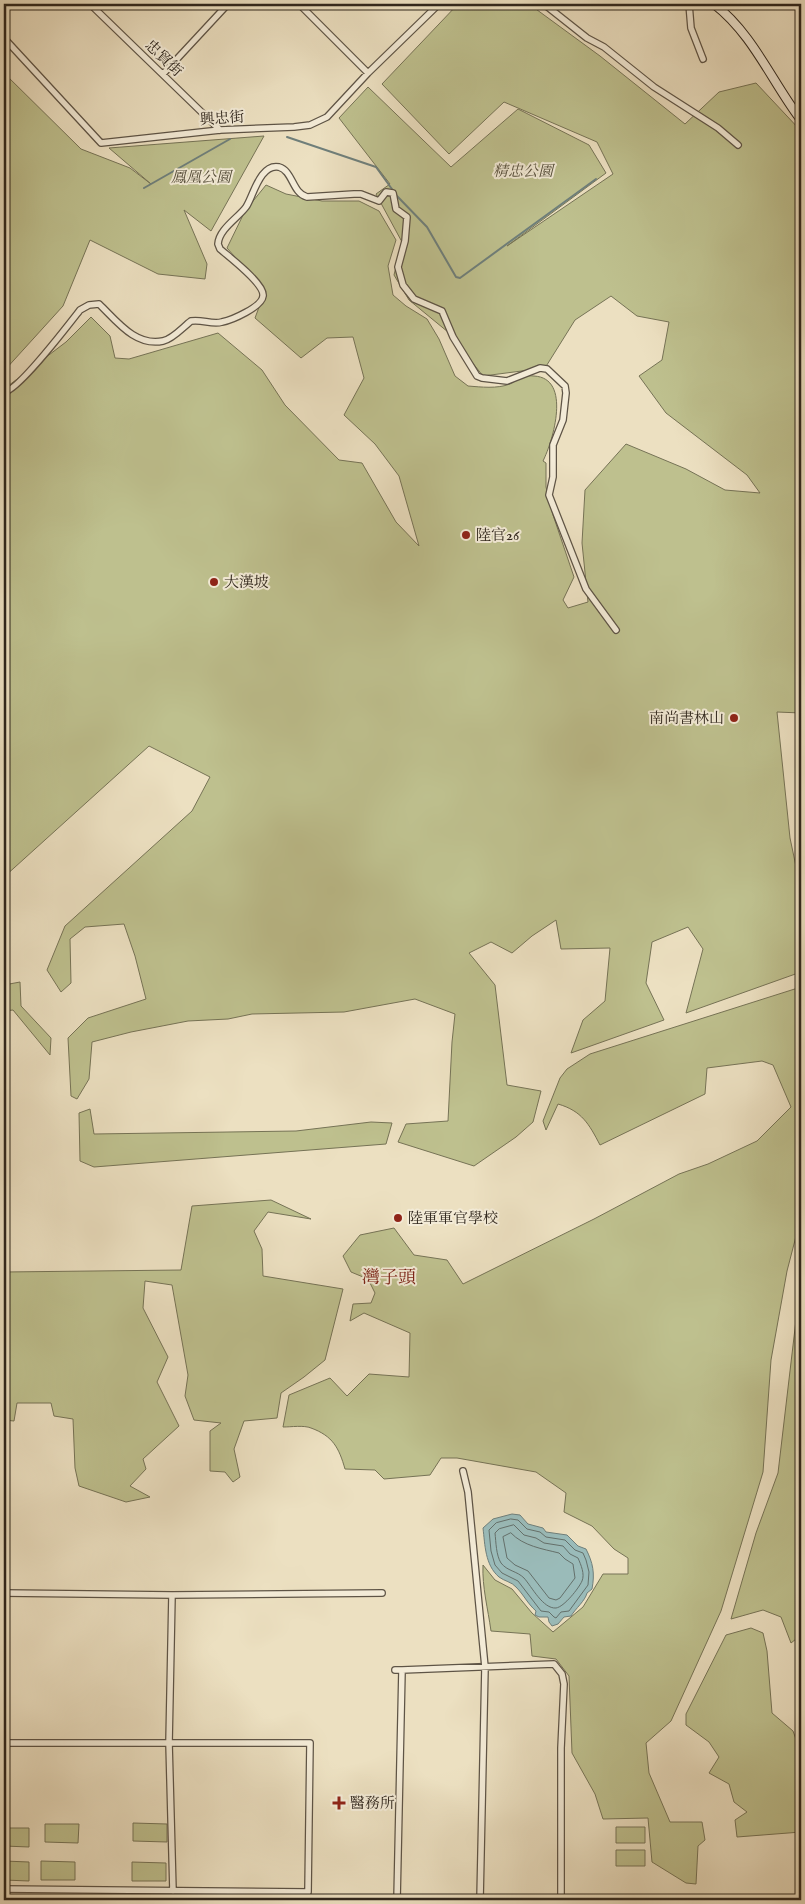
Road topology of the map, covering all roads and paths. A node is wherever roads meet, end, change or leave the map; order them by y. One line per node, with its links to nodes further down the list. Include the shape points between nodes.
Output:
1 (90, 4): 10 (street, 忠貿街)
2 (228, 4): 10 (street)
3 (299, 4): 11 (street)
4 (439, 4): 11 (street, 興忠街)
5 (544, 4): 14 (street)
6 (689, 4): 9 (street, via 691,28)
7 (714, 4): 12 (street, via 747,38)
8 (4, 38): 13 (street, 興忠街, via 101,143)
9 (704, 59)
10 (163, 74): 13 (street, 忠貿街)
11 (368, 74): 13 (street, 興忠街, via 327,118 310,125)
12 (801, 120)
13 (220, 130)
14 (738, 145)
15 (4, 392): 16 (street, via 23,378 80,310 89,305 99,304 134,336 162,341 192,321 221,323 260,303 263,292 257,282 218,244 224,232 247,206 266,171 277,167 285,170 301,196 361,194 379,201 386,192 394,193 396,208 407,217 398,268 403,285 414,299 442,311 452,336 477,376 507,381 540,368 547,369 565,386 563,420 553,445 553,477 549,495 586,589)
16 (616, 630)
17 (463, 1471): 21 (street, via 468,1492)
18 (4, 1593): 20 (street)
19 (382, 1593): 20 (street)
20 (172, 1595): 23 (street)
21 (486, 1667): 26 (street, via 398,1670); 27 (street); 28 (street, via 554,1664 562,1674)
22 (4, 1743): 23 (street)
23 (169, 1743): 25 (street); 25 (street, via 310,1742 308,1892)
24 (4, 1888): 25 (street)
25 (173, 1891)
26 (397, 1900)
27 (480, 1900)
28 (561, 1900)

